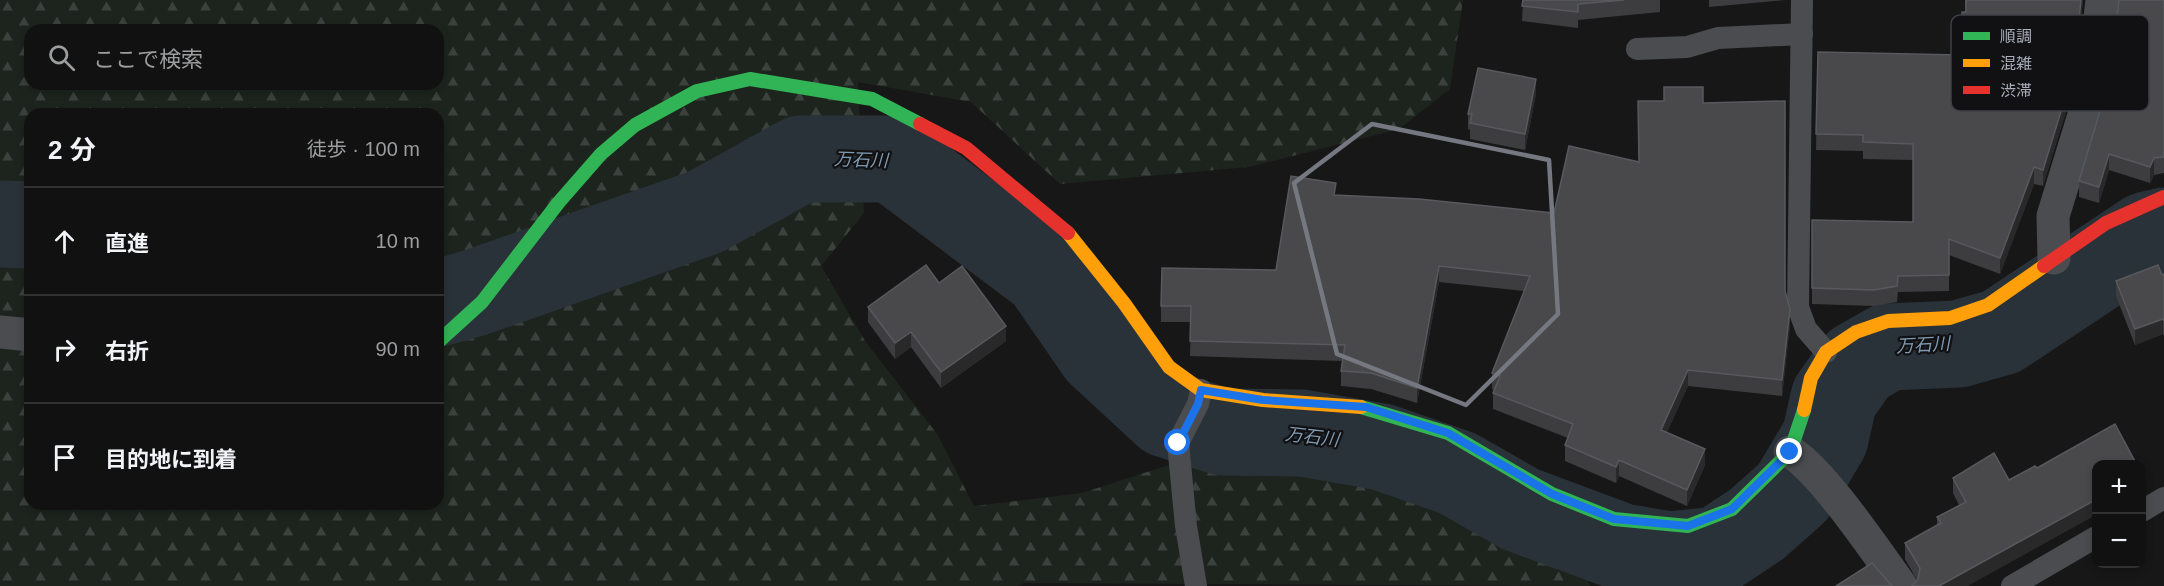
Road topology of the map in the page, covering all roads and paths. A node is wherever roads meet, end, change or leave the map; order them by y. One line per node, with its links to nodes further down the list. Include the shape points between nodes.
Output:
1 (1802, 0): 4 (lane)
2 (2102, 0): 3 (street)
3 (2100, 15)
4 (1802, 34): 5 (lane, via 1718,38 1688,47); 12 (lane, via 1798,307 1806,328)
5 (1637, 49)
6 (2085, 111): 8 (street, via 2053,216)
7 (2164, 197): 8 (street, via 2106,222)
8 (2054, 258): 12 (street, via 1988,305 1950,318 1888,321 1856,332)
9 (0, 332): 10 (street)
10 (24, 334)
11 (444, 337): 13 (street, via 482,302 559,202 601,154 627,132 697,91 750,79 872,99 966,148 1062,226 1169,367)
12 (1826, 352): 14 (street, via 1811,378)
13 (1200, 397): 14 (street, via 1366,407 1448,433 1552,494 1614,519 1688,526 1732,509); 18 (lane, via 1178,443)
14 (1795, 455): 19 (street, via 1827,489)
15 (2164, 498): 16 (lane)
16 (2146, 509)
17 (2092, 540): 20 (lane)
18 (1196, 586)
19 (1901, 586)
20 (2012, 586)

